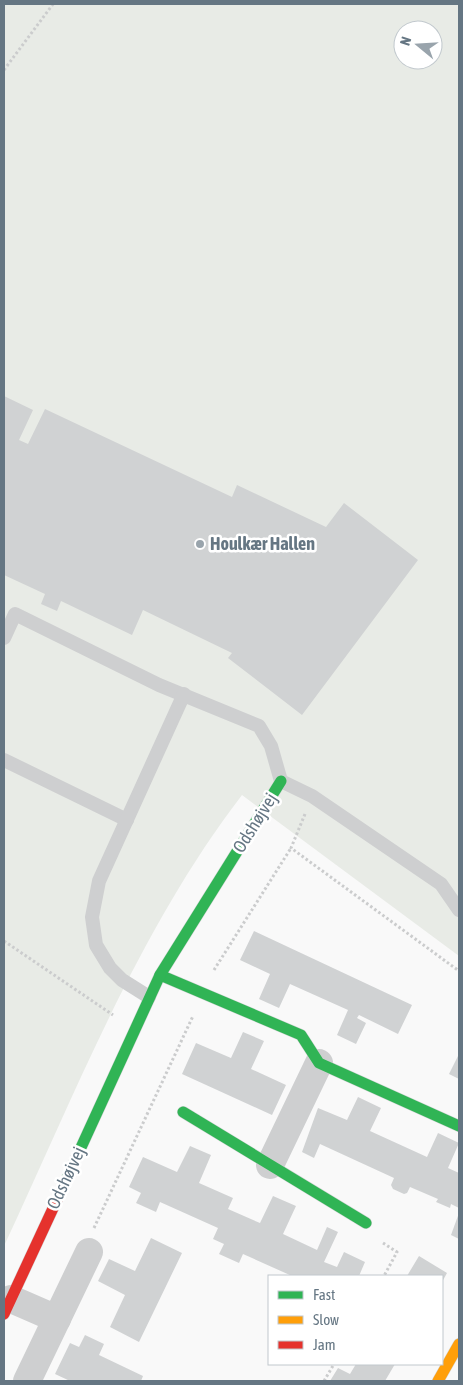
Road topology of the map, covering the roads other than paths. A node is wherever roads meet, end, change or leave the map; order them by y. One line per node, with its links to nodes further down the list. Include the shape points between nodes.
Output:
1 (4, 638): 2 (lane, via 15,614 159,685)
2 (184, 694): 4 (lane, via 259,726 271,746); 5 (lane)
3 (4, 760): 5 (lane)
4 (281, 781): 6 (lane, Odshøjvej, via 312,796 441,884); 7 (street, Odshøjvej)
5 (127, 820): 8 (lane, via 99,882 92,917 96,945 110,968)
6 (459, 910)
7 (160, 975): 8 (street, Odshøjvej); 9 (street, via 301,1035)
8 (149, 997): 15 (street, Odshøjvej)
9 (319, 1063): 11 (street); 12 (street)
10 (183, 1112): 12 (street)
11 (459, 1126)
12 (270, 1165): 13 (street)
13 (366, 1223)
14 (88, 1252): 16 (street)
15 (7, 1307): 16 (street, Odshøjvej)
16 (57, 1319): 18 (street)
17 (459, 1344): 19 (street)
18 (27, 1381)
19 (438, 1381)

